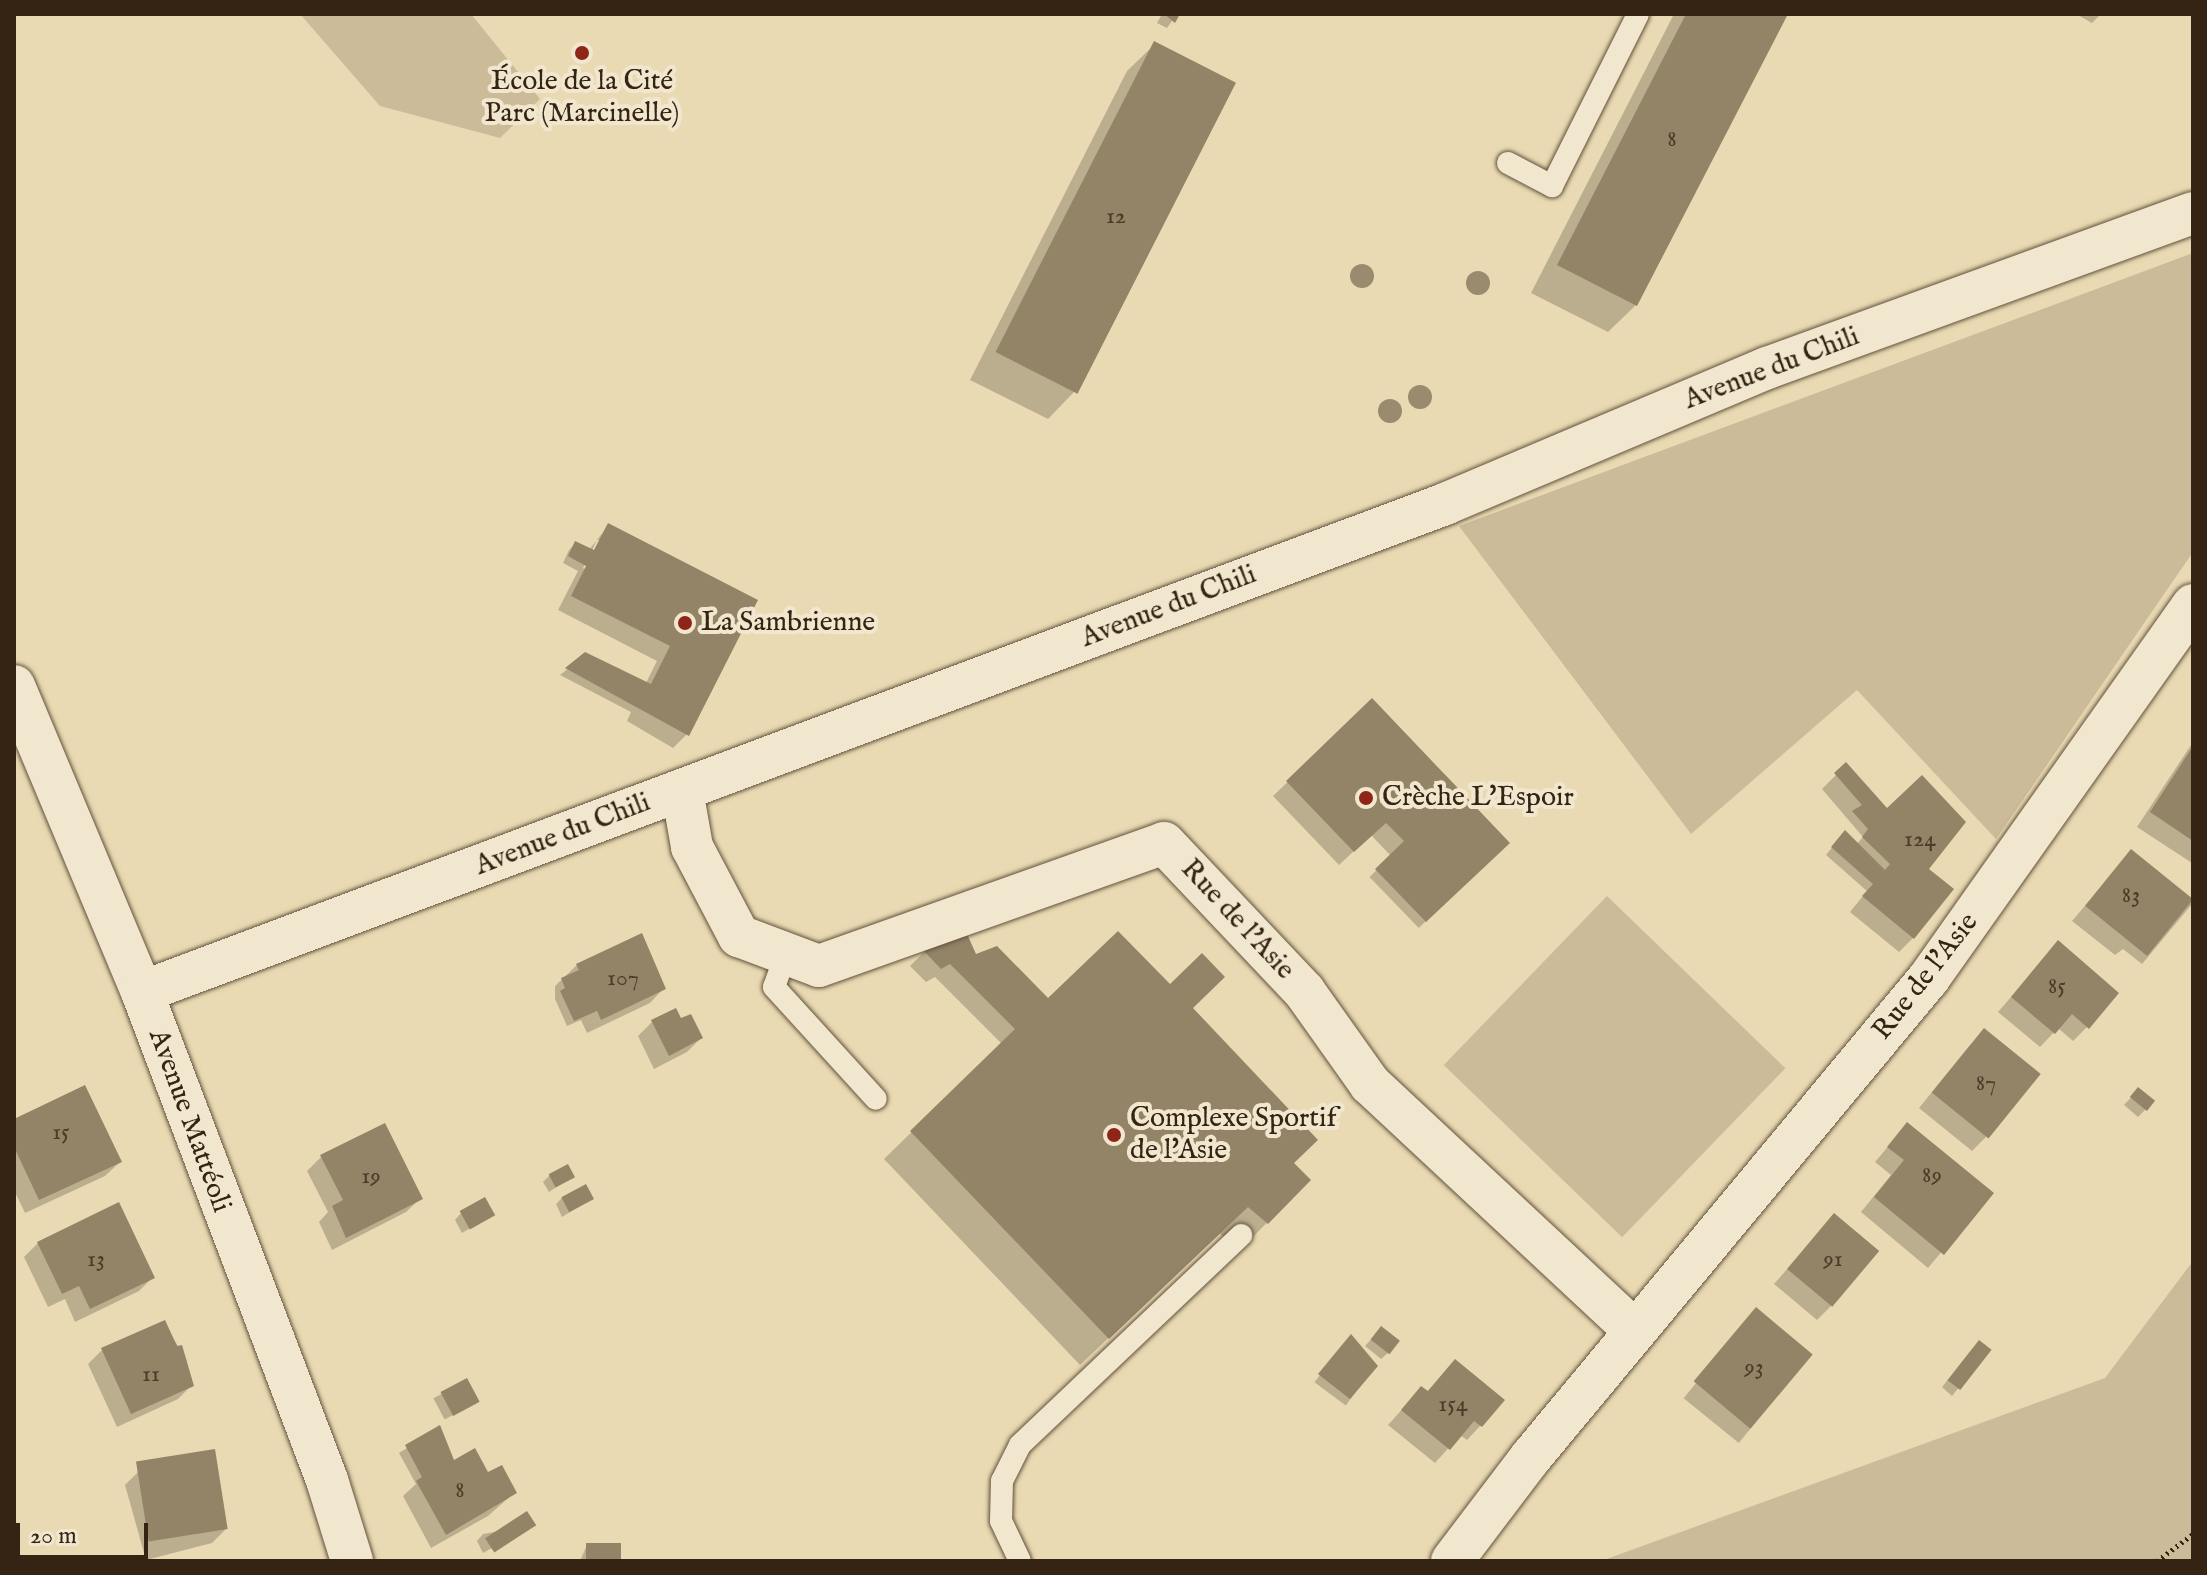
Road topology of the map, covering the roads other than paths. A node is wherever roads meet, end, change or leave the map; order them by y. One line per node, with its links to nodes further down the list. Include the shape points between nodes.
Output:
1 (1638, 14): 2 (lane, via 1552,186)
2 (1508, 163)
3 (2193, 213): 6 (street, Avenue du Chili, via 1767,368 1445,504)
4 (2193, 605): 11 (street, Rue de l'Asie, via 1929,978)
5 (14, 686): 8 (street, Avenue Mattéoli)
6 (682, 790): 7 (street, Rue de l'Asie, via 692,847 739,936); 8 (street, Avenue du Chili)
7 (786, 954): 9 (lane, via 774,987); 11 (street, Rue de l'Asie, via 819,966 1164,843 1304,991 1370,1084)
8 (142, 992): 12 (street, Avenue Mattéoli, via 327,1480)
9 (876, 1099)
10 (1241, 1235): 13 (lane, via 1020,1445 1002,1481 1001,1521)
11 (1635, 1331): 14 (street, Rue de l'Asie)
12 (352, 1561)
13 (1020, 1561)
14 (1452, 1561)

